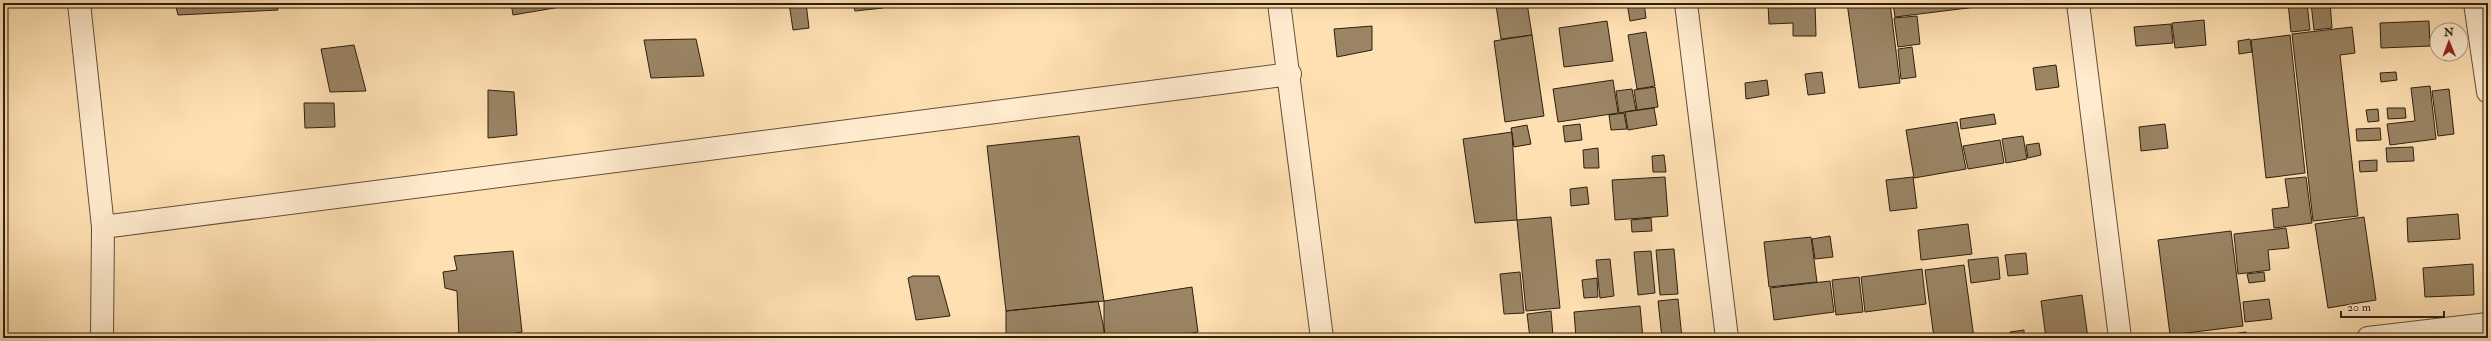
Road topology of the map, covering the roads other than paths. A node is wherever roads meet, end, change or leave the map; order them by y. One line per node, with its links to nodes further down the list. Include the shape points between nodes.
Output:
1 (79, 3): 8 (street)
2 (1279, 3): 6 (street)
3 (1686, 3): 12 (street)
4 (2078, 3): 13 (street)
5 (2475, 3): 7 (street)
6 (1290, 74): 8 (street); 11 (street)
7 (2488, 92)
8 (103, 227): 10 (street)
9 (2488, 324): 14 (street)
10 (102, 338)
11 (1322, 338)
12 (1727, 338)
13 (2120, 338)
14 (2368, 338)

